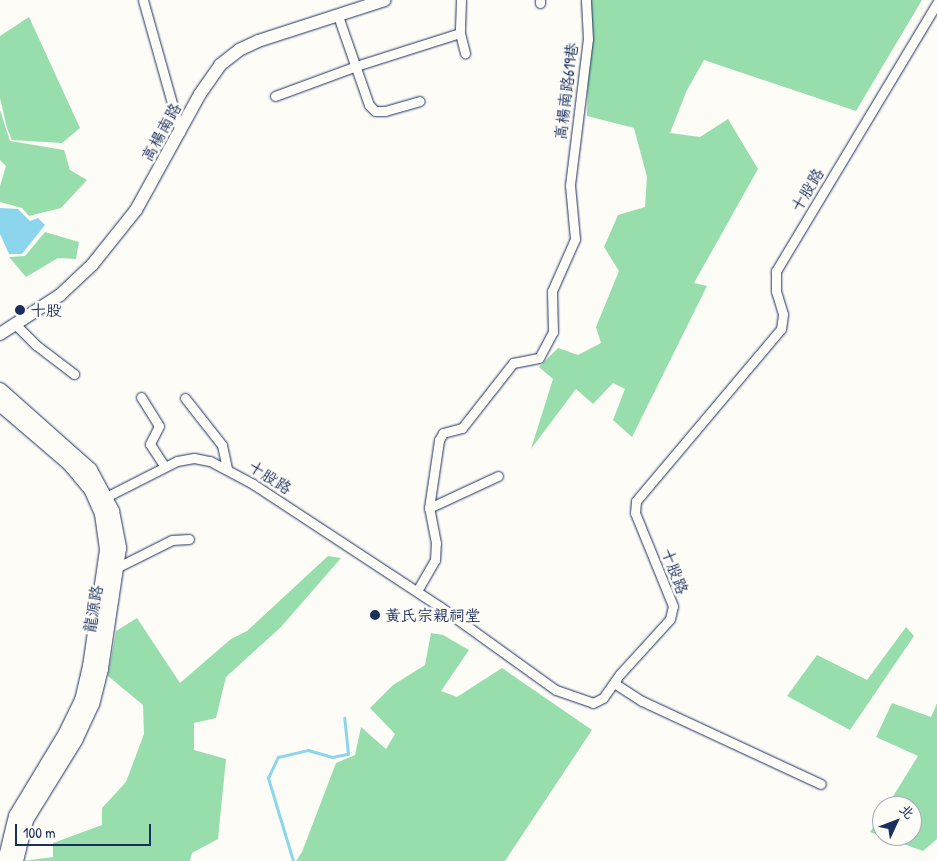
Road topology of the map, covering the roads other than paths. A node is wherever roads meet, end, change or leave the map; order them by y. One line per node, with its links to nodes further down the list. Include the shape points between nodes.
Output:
1 (143, 0): 12 (street)
2 (385, 0): 6 (street, 高楊南路)
3 (462, 0): 7 (street)
4 (586, 0): 24 (street, 高楊南路619巷, via 588,39 570,186 575,239 552,291 553,332 538,358 513,363 462,428 444,433 439,440)
5 (937, 3): 28 (street, 十股路, via 776,271 776,291 783,314 781,329 636,501 635,513 673,606 670,619)
6 (338, 16): 9 (street); 12 (street, 高楊南路, via 239,50 220,66)
7 (460, 33): 8 (street); 9 (street)
8 (465, 53)
9 (356, 66): 10 (street); 11 (street, via 369,105 375,111)
10 (275, 96)
11 (420, 101)
12 (180, 132): 13 (street, 高楊南路, via 136,210 92,265 60,295)
13 (15, 324): 14 (street, 高楊南路); 15 (street)
14 (0, 334)
15 (74, 374)
16 (0, 390): 23 (main road, 龍源路, via 90,470)
17 (140, 397): 20 (street, via 159,426 150,444)
18 (185, 398): 21 (street, via 222,445)
19 (0, 404): 23 (main road, via 69,463)
20 (165, 466): 21 (street, 十股路, via 194,458); 23 (street, 十股路)
21 (227, 468): 27 (street, 十股路)
22 (498, 476): 24 (street)
23 (102, 499): 26 (main road, 龍源路, via 117,530); 30 (main road, via 106,567 87,681 71,725 16,816)
24 (428, 508): 27 (street, via 436,543 435,560)
25 (189, 539): 26 (street, via 172,540)
26 (118, 567): 31 (main road, 龍源路, via 92,704 76,739 26,820)
27 (417, 591): 28 (street, 十股路, via 556,690 593,703 603,698)
28 (614, 683): 29 (street, via 642,701)
29 (821, 784)
30 (5, 861)
31 (16, 861)

